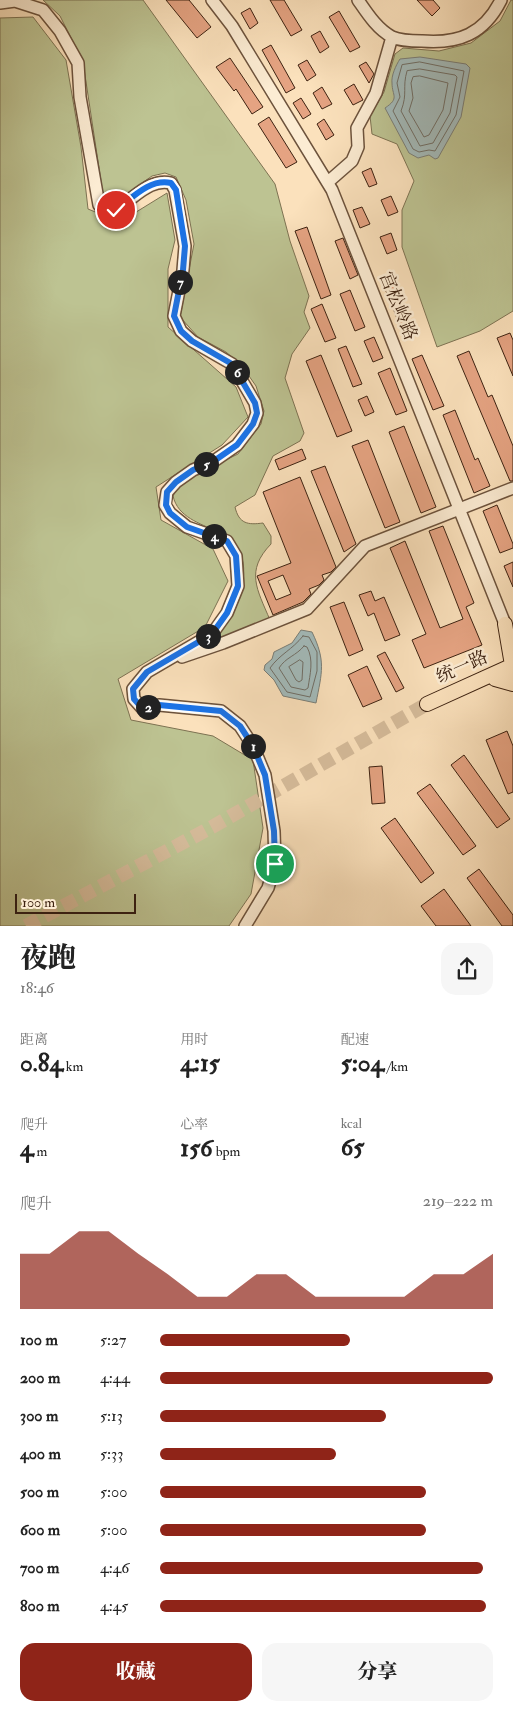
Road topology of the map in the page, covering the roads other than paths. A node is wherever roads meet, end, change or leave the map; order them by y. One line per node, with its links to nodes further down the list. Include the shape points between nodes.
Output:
1 (212, 0): 6 (street, 宫松岭路, via 232,26)
2 (358, 0): 5 (street, via 375,23)
3 (501, 0): 5 (street, via 482,27 461,39 440,43)
4 (0, 4): 12 (street, via 15,1 43,10 60,31 78,63 80,97 99,205 106,212 116,210 154,182 171,183 176,190 185,246 174,316 181,331 192,341 232,364 255,403 257,413 253,424 237,445 187,474 167,492 166,505 170,513 187,527 227,541 236,556 238,586 227,613 212,634)
5 (392, 37): 6 (street, via 376,93 357,128 358,147 352,161)
6 (328, 182): 8 (street, 宫松岭路)
7 (513, 488): 8 (street)
8 (459, 507): 9 (street, 宫松岭路); 12 (street, via 365,546 307,609)
9 (509, 628): 10 (main road, 宫松岭路); 11 (main road)
10 (513, 645)
11 (512, 668): 13 (main road, 统一路); 13 (main road, 统一路, via 430,706)
12 (147, 672): 15 (street, via 133,689 134,699 143,709 159,705 221,711 240,726 265,775 274,831 275,864 268,888)
13 (495, 679): 14 (main road)
14 (513, 684)
15 (245, 926)

